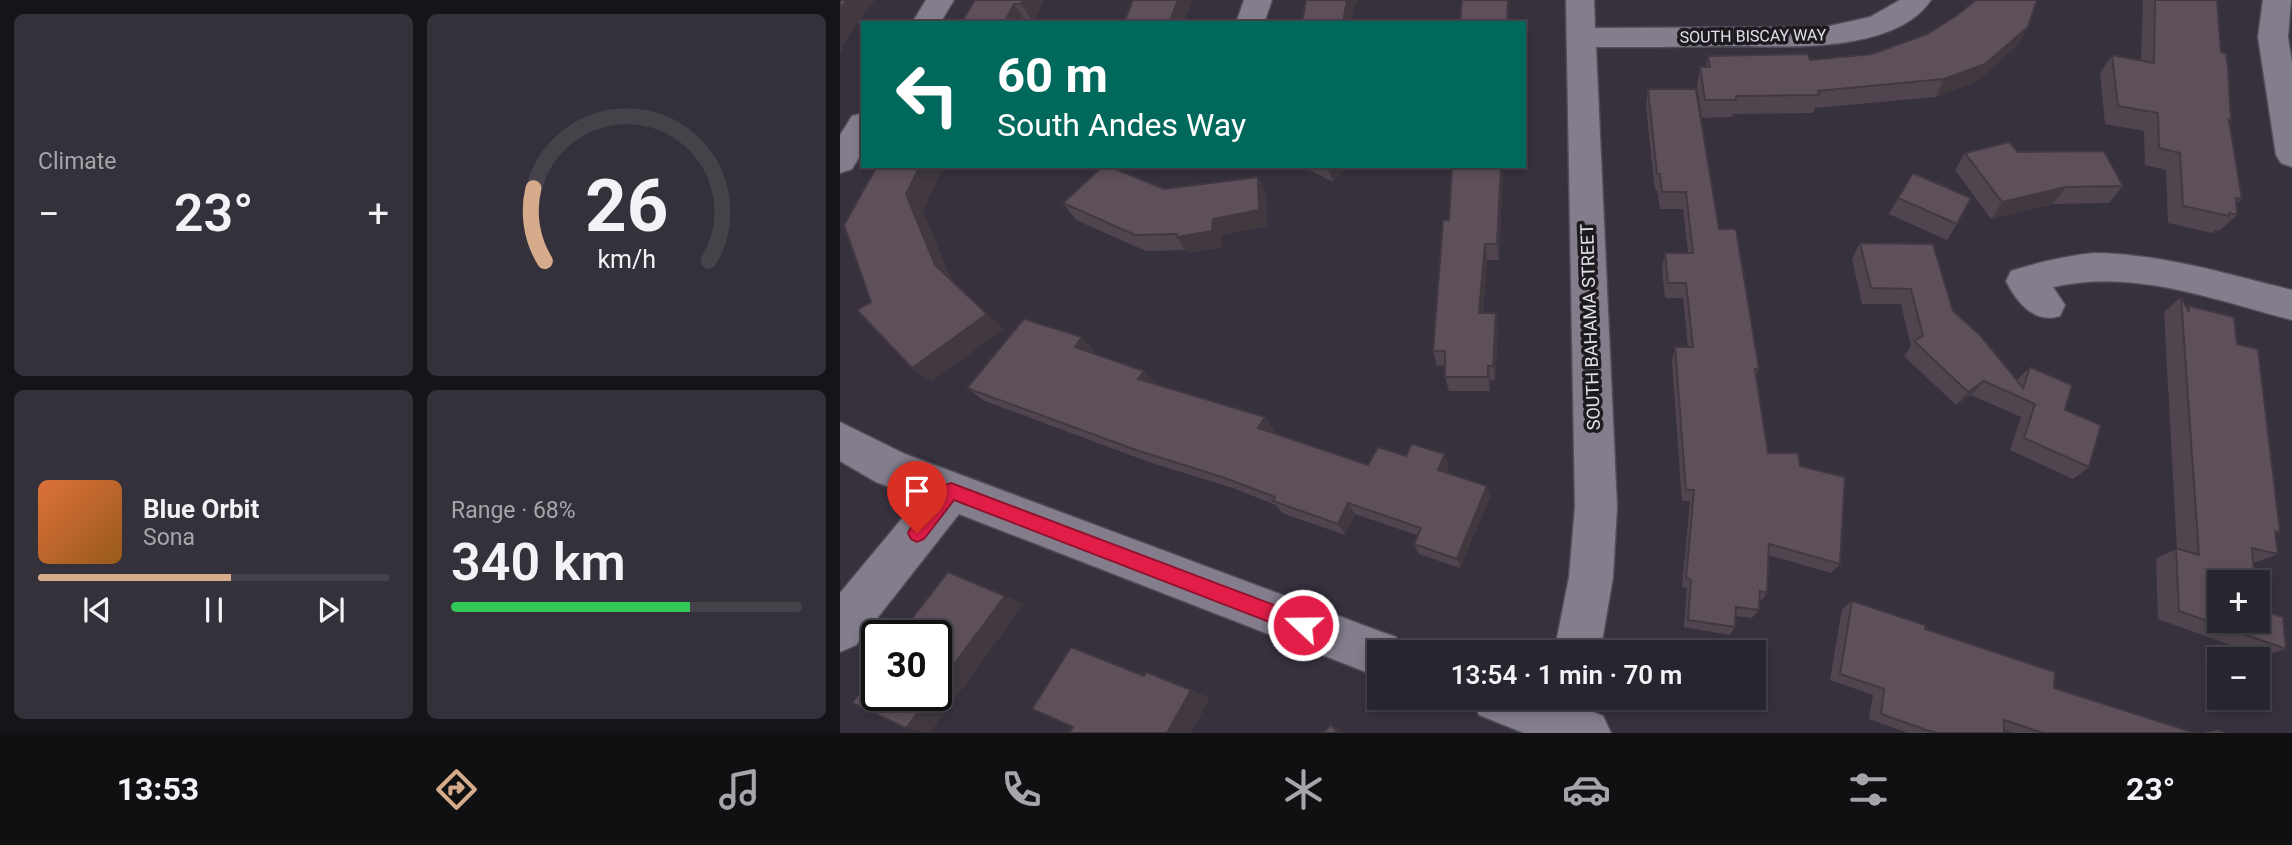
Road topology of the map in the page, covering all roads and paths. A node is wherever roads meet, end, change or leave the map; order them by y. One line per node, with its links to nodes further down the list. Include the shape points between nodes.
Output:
1 (940, 0): 6 (street)
2 (1258, 0): 7 (street)
3 (1580, 0): 8 (street, SOUTH BAHAMA STREET)
4 (1917, 0): 8 (street, SOUTH BISCAY WAY, via 1878,25 1825,36)
5 (2277, 0): 10 (street, via 2273,37)
6 (927, 21)
7 (1251, 21)
8 (1581, 38): 17 (street, SOUTH BAHAMA STREET, via 1596,507 1591,577)
9 (861, 127): 11 (street)
10 (2292, 155)
11 (840, 161)
12 (2047, 305): 13 (street, via 2024,281 2066,270 2106,267 2171,276)
13 (2292, 305)
14 (840, 440): 15 (street, via 891,468)
15 (951, 491): 16 (street); 18 (street)
16 (840, 629)
17 (1579, 640)
18 (1367, 649)
19 (1530, 710): 20 (street)
20 (1565, 722)

